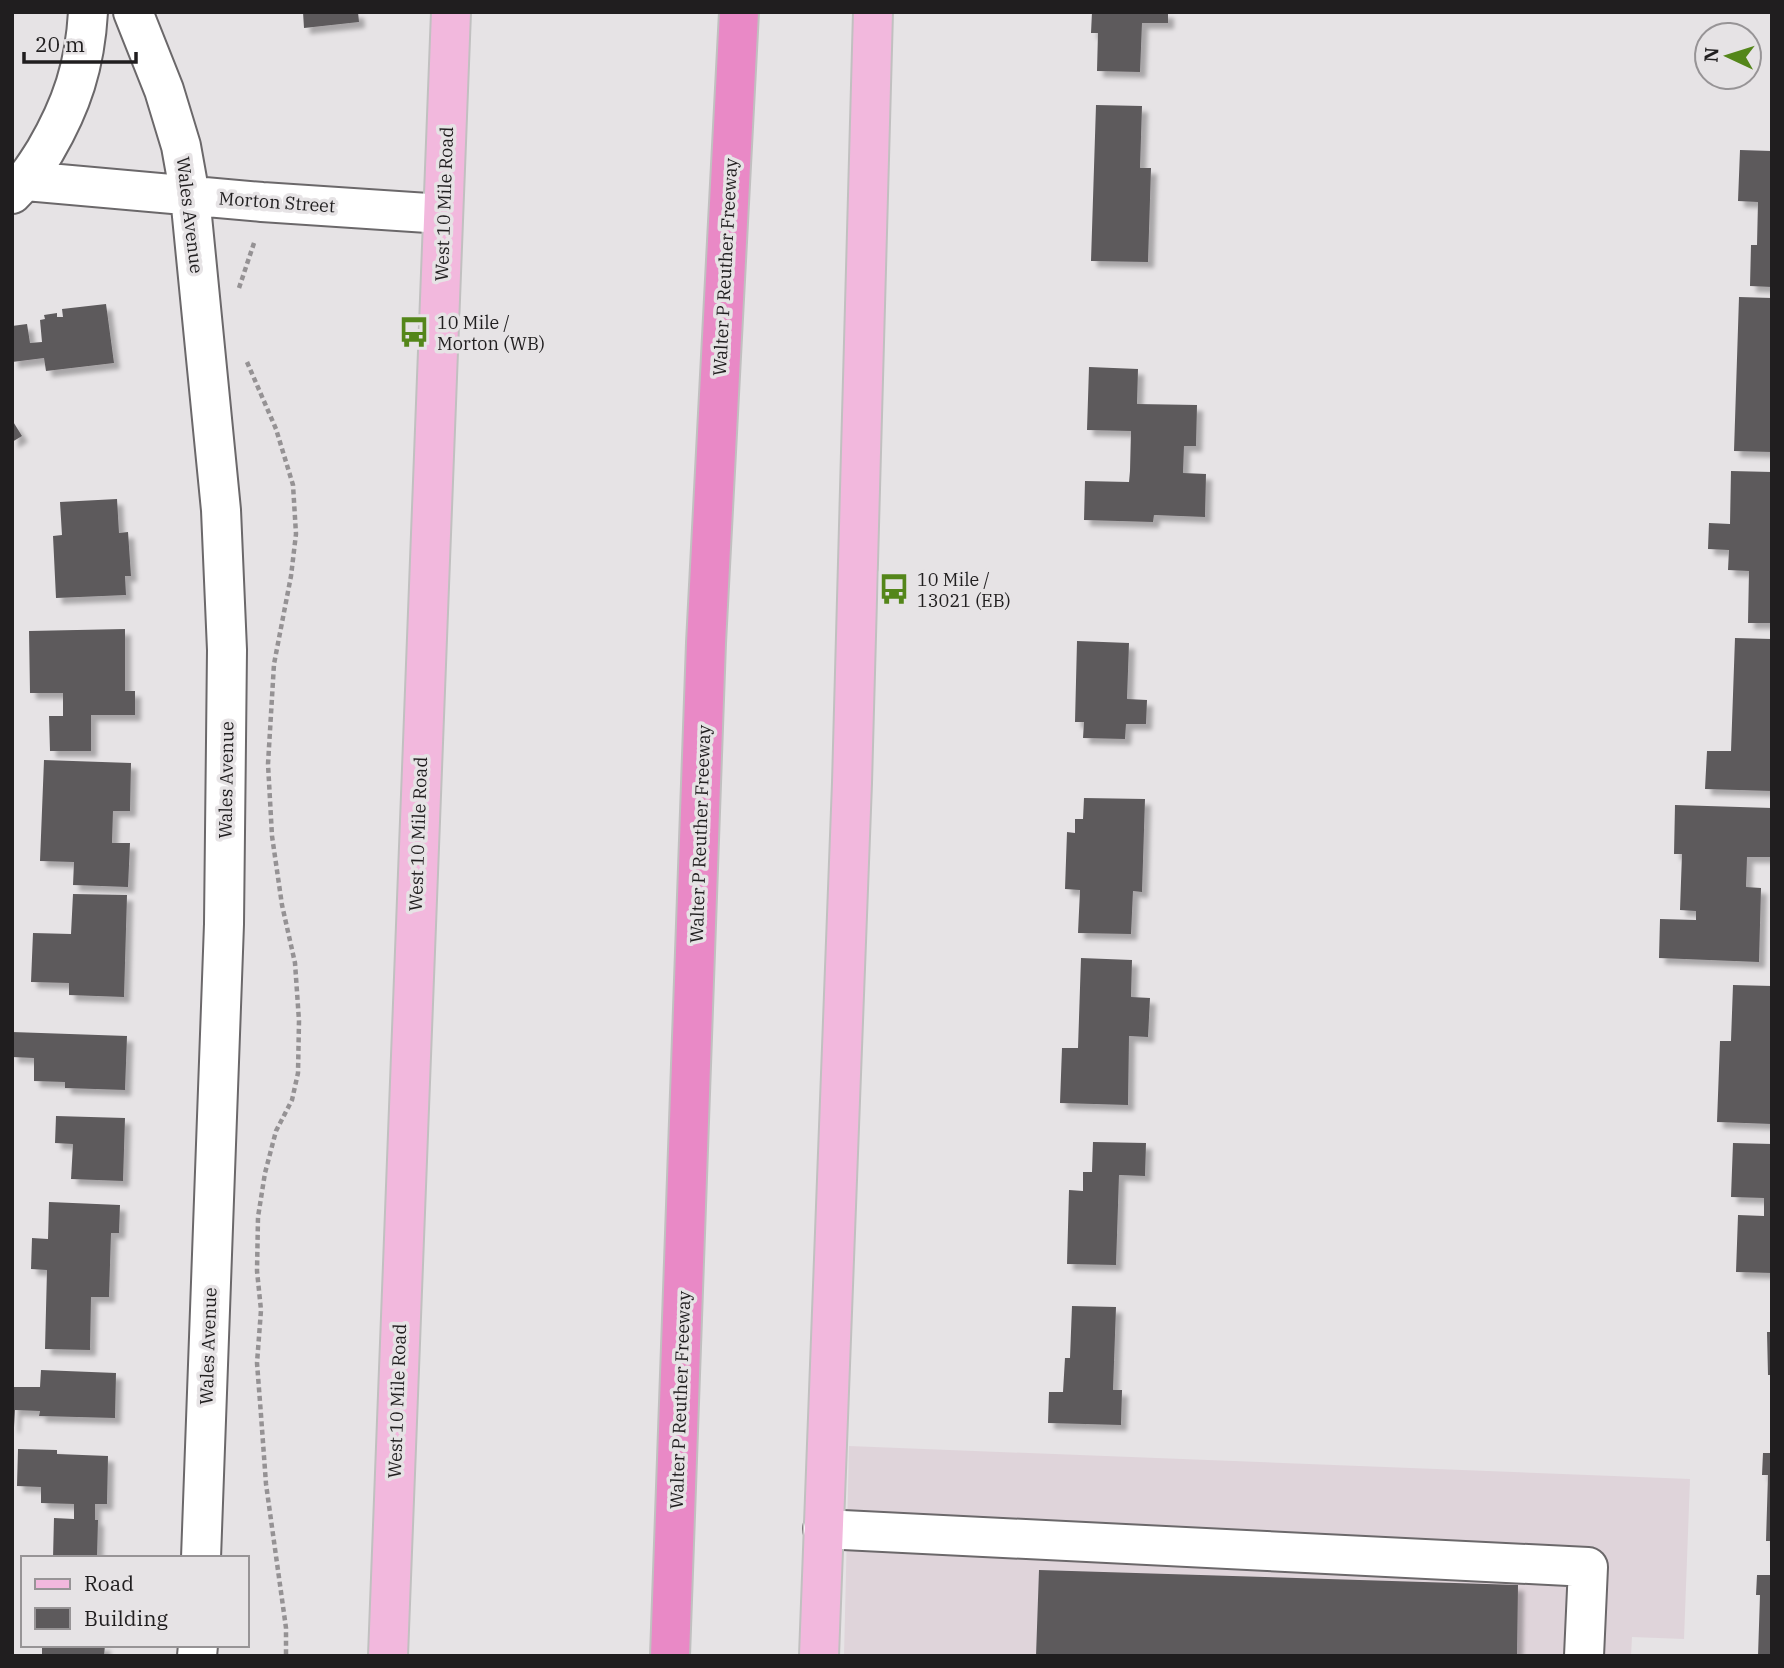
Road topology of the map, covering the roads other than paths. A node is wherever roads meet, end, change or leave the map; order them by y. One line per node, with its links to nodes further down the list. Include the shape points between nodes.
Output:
1 (88, 12): 6 (street, via 86,48 62,122)
2 (133, 12): 7 (street, Wales Avenue, via 164,90)
3 (451, 12): 8 (main road, West 10 Mile Road)
4 (739, 12): 12 (highway, Walter P Reuther Freeway, via 706,643)
5 (873, 12): 9 (main road, via 852,783)
6 (19, 187): 7 (street, Morton Street)
7 (190, 196): 8 (street, Morton Street); 10 (street, Wales Avenue, via 220,496 227,650 224,924)
8 (443, 214): 11 (main road, West 10 Mile Road)
9 (823, 1529): 13 (main road); 14 (street, via 1588,1567)
10 (201, 1556)
11 (388, 1656)
12 (670, 1656)
13 (819, 1656)
14 (1584, 1656)

